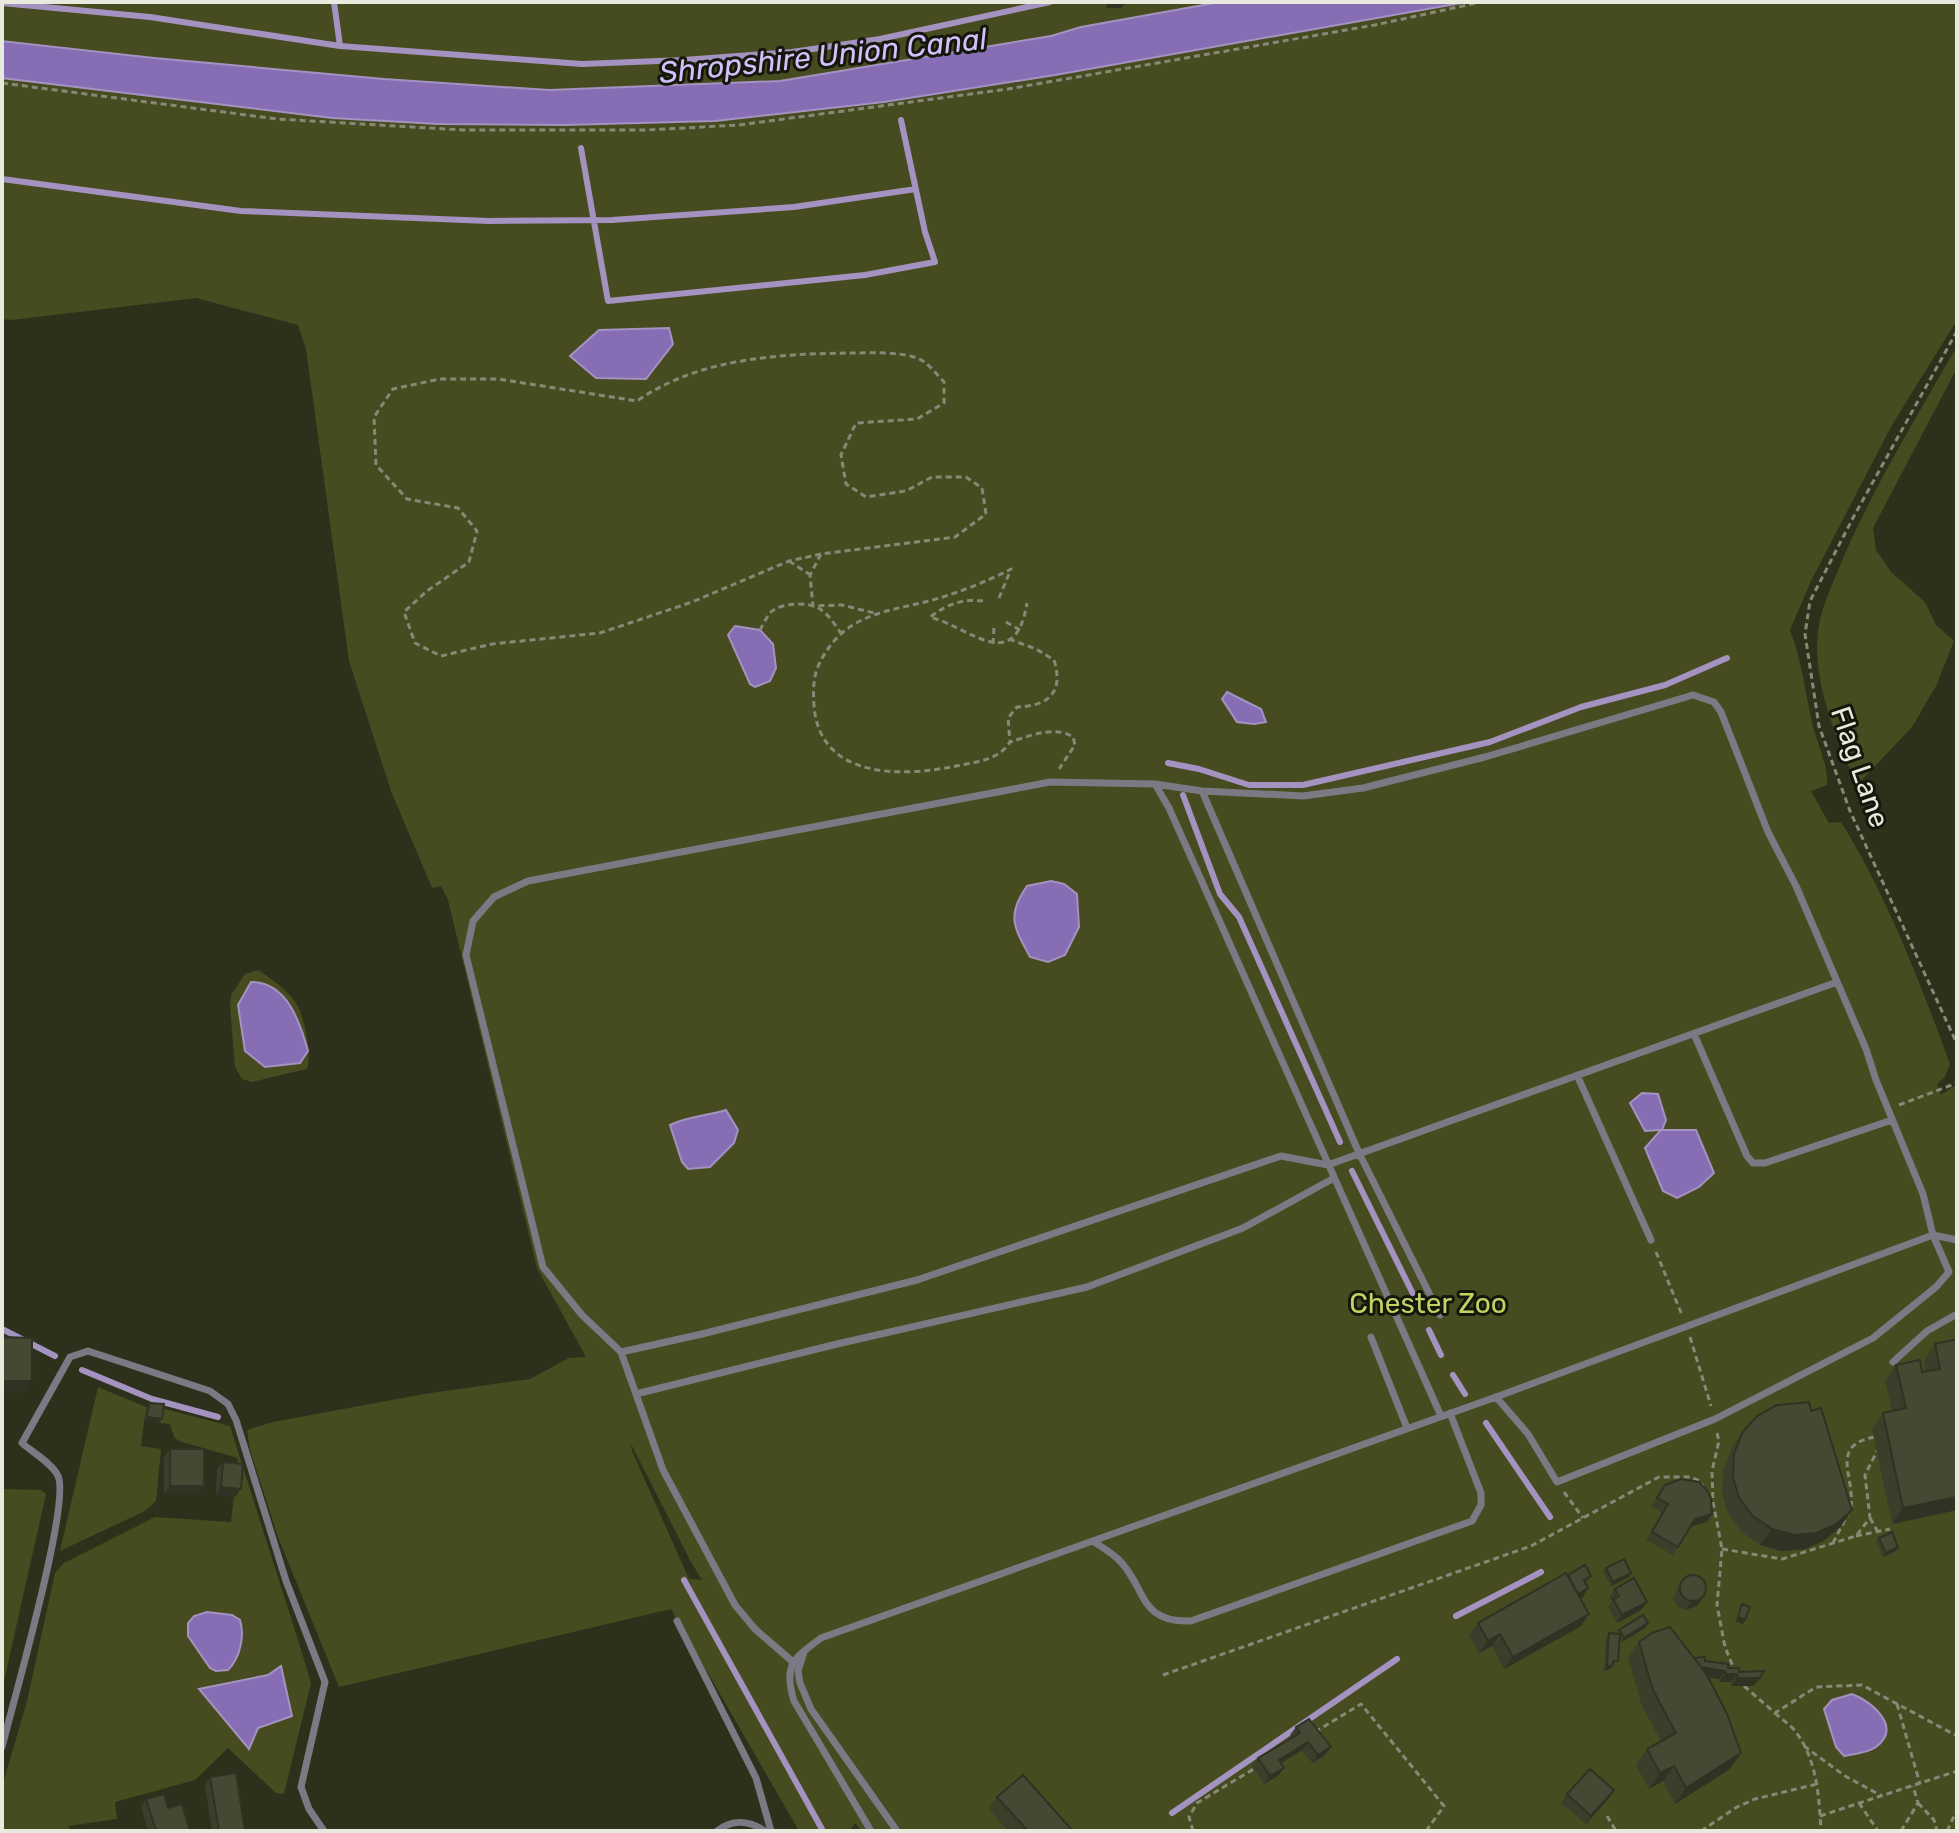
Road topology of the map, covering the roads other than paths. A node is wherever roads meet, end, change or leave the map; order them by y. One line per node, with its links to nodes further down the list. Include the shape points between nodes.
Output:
1 (1155, 784): 2 (lane); 8 (lane); 16 (lane, via 1050,782 528,881 494,897 473,921 466,955 543,1267)
2 (1202, 791): 3 (lane, via 1303,796 1363,788 1701,696 1721,712 1768,832); 7 (lane)
3 (1837, 982): 4 (lane); 6 (lane)
4 (1694, 1034): 5 (lane); 6 (lane, via 1753,1163)
5 (1577, 1075): 7 (lane); 11 (lane)
6 (1892, 1120): 10 (lane, via 1923,1194)
7 (1359, 1153): 8 (lane); 14 (lane)
8 (1328, 1165): 9 (lane); 16 (lane, via 1281,1156 917,1280)
9 (1334, 1178): 18 (lane, via 1243,1228 1087,1287); 20 (lane)
10 (1933, 1235): 12 (lane); 19 (lane); 19 (lane, via 1949,1272 1873,1338 1715,1419 1557,1482 1528,1434)
11 (1651, 1240)
12 (1957, 1240)
13 (1957, 1314): 17 (lane, via 1927,1331)
14 (1440, 1315)
15 (1371, 1337): 21 (lane)
16 (621, 1352): 18 (lane)
17 (1893, 1362)
18 (636, 1394): 25 (lane, via 663,1470 735,1605)
19 (1496, 1397): 20 (lane)
20 (1446, 1414): 21 (lane); 22 (lane, via 1481,1493 1472,1521 1191,1621 1158,1615 1118,1559)
21 (1407, 1428): 22 (lane)
22 (1093, 1541): 24 (lane, via 821,1638)
23 (677, 1621): 30 (lane, via 756,1778)
24 (805, 1650): 25 (lane); 32 (lane, via 798,1671 811,1709)
25 (793, 1662): 31 (lane, via 788,1681 794,1701)
26 (2, 1747): 27 (lane, via 48,1567 61,1488 58,1474 22,1443 70,1357 88,1351 210,1391 228,1404 236,1420 286,1581 325,1682 301,1787)
27 (324, 1831)
28 (717, 1831): 29 (lane, via 733,1822 752,1823)
29 (765, 1831)
30 (771, 1831)
31 (871, 1831)
32 (897, 1831)

